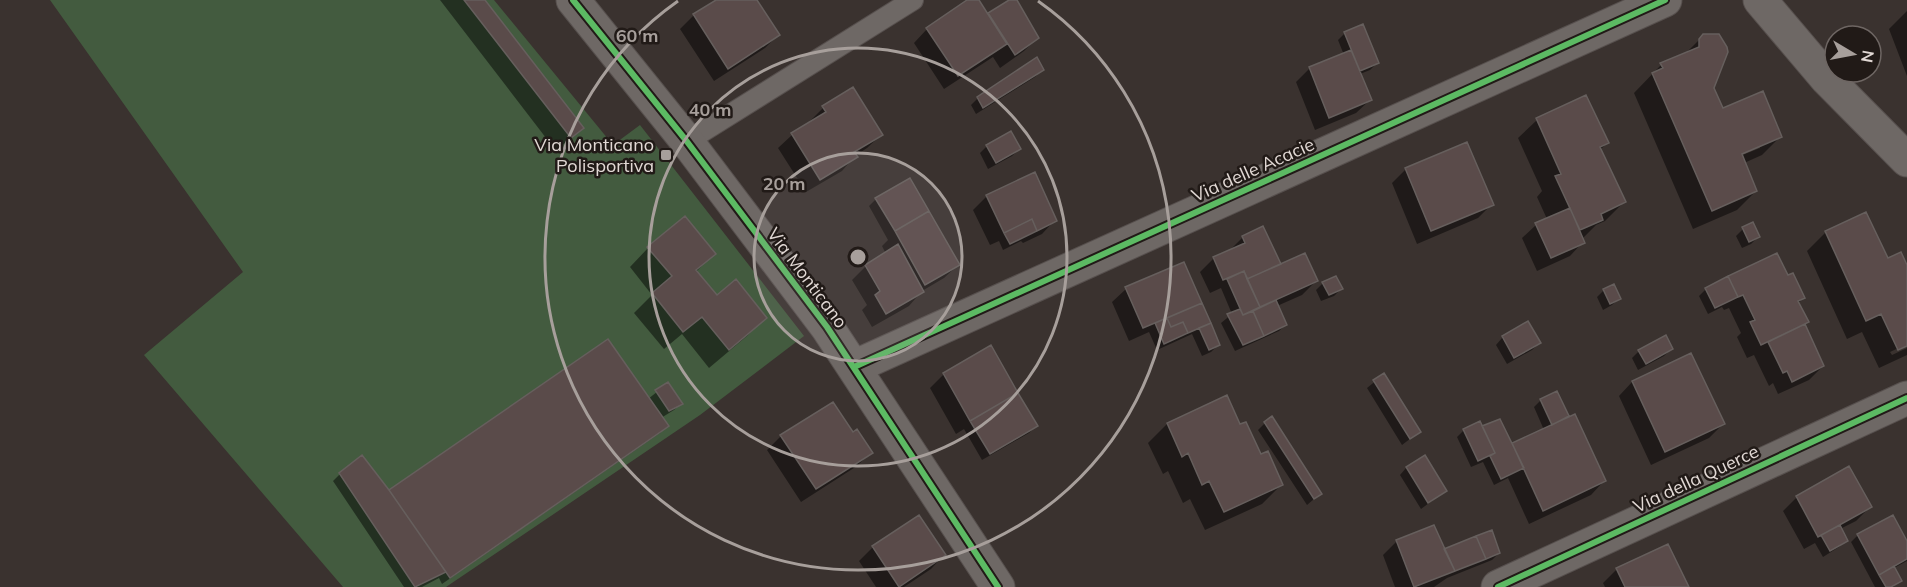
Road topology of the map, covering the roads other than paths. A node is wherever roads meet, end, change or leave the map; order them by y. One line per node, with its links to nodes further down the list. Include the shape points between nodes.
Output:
1 (573, 0): 5 (street, Via Monticano)
2 (913, 0): 5 (lane)
3 (1665, 0): 7 (street, Via delle Acacie)
4 (1760, 0): 6 (street, via 1827,79)
5 (686, 142): 7 (street, Via Monticano)
6 (1907, 160)
7 (854, 368): 9 (street, Via Monticano)
8 (1907, 398): 10 (street, Via della Querce)
9 (998, 587)
10 (1498, 587)

